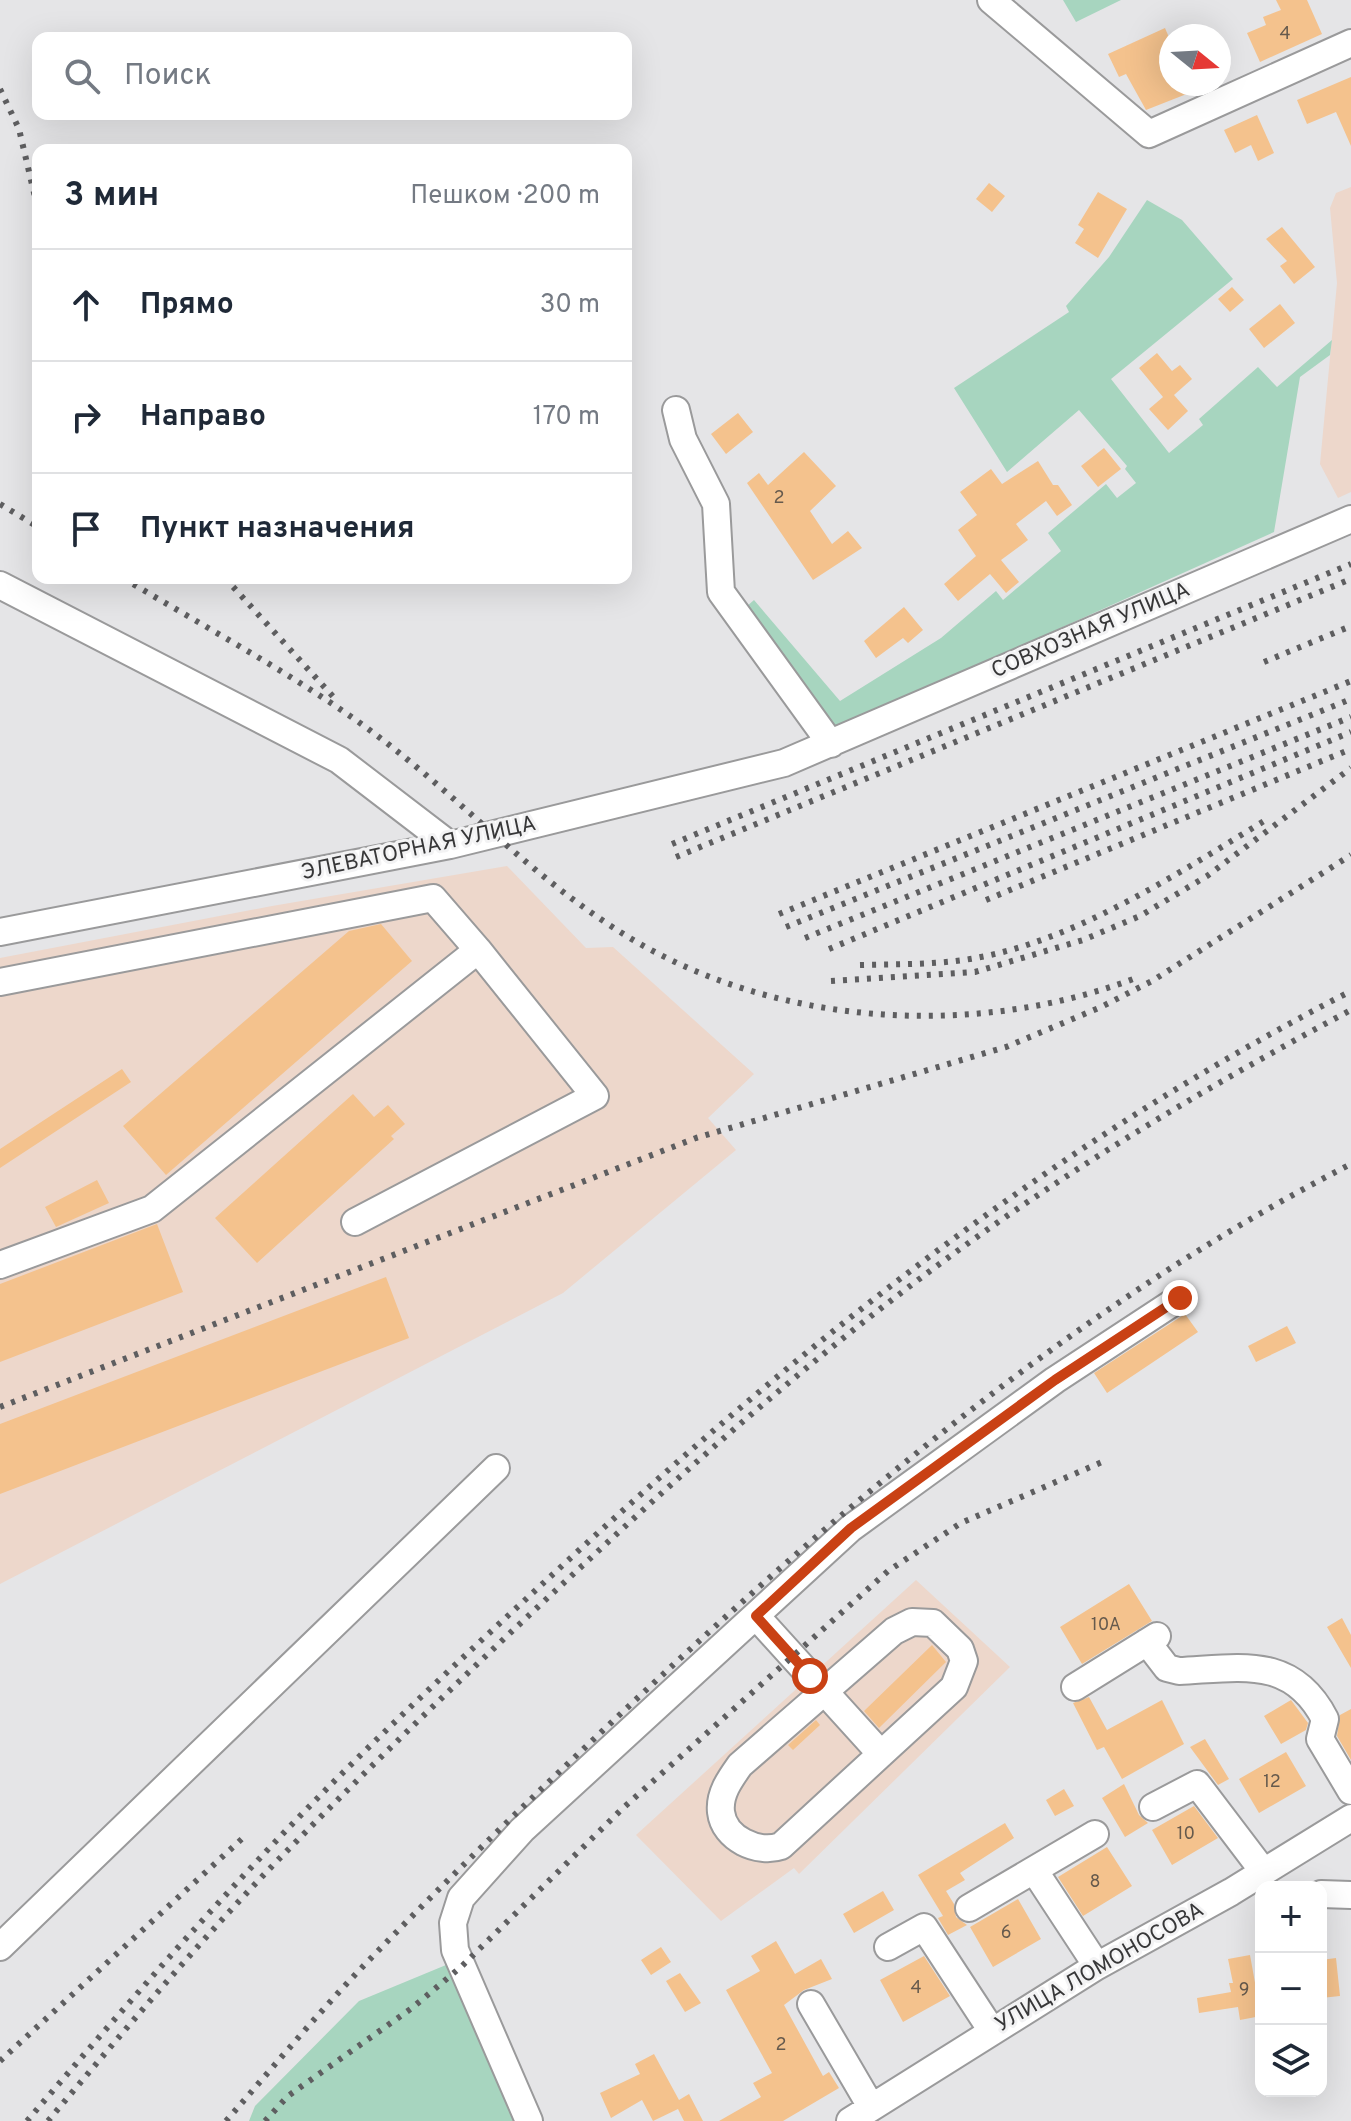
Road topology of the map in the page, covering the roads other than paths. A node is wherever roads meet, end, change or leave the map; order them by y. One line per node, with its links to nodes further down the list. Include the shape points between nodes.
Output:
1 (991, 0): 2 (street, via 1149,134)
2 (1351, 43)
3 (676, 410): 6 (street, via 683,439 716,504 721,592)
4 (1351, 519): 6 (street, СОВХОЗНАЯ УЛИЦА)
5 (0, 585): 7 (street, via 339,760)
6 (831, 744): 7 (street, ЭЛЕВАТОРНАЯ УЛИЦА, via 784,763)
7 (450, 845): 8 (street, ЭЛЕВАТОРНАЯ УЛИЦА)
8 (0, 932)
9 (478, 950): 10 (street, via 433,898); 11 (street, via 595,1096); 12 (street, via 152,1209)
10 (0, 982)
11 (355, 1222)
12 (0, 1265)
13 (1180, 1298): 15 (street, via 1055,1380 851,1528)
14 (496, 1468): 30 (street)
15 (756, 1616): 17 (street); 36 (street, via 522,1830 461,1898 453,1923 455,1950)
16 (1075, 1687): 19 (street, via 1152,1639 1167,1668 1278,1672 1312,1694 1325,1719 1320,1739)
17 (823, 1690): 18 (street); 18 (street, via 903,1625 924,1621 941,1629 960,1649 964,1661 954,1687); 18 (street, via 730,1778 721,1817 739,1838 759,1850 781,1846)
18 (881, 1754)
19 (1351, 1791)
20 (1153, 1807): 24 (street, via 1197,1784)
21 (1351, 1818): 25 (street, УЛИЦА ЛОМОНОСОВА)
22 (1095, 1834): 23 (street)
23 (1034, 1870): 29 (street); 32 (street)
24 (1261, 1881)
25 (1263, 1881)
26 (1255, 1884): 32 (street, УЛИЦА ЛОМОНОСОВА, via 1231,1892)
27 (1327, 1894): 28 (street)
28 (1351, 1895)
29 (969, 1908)
30 (0, 1947)
31 (888, 1947): 34 (street, via 924,1927)
32 (1097, 1966): 34 (street, УЛИЦА ЛОМОНОСОВА)
33 (811, 2004): 35 (street)
34 (992, 2031): 35 (street, УЛИЦА ЛОМОНОСОВА)
35 (860, 2113)
36 (529, 2121)

